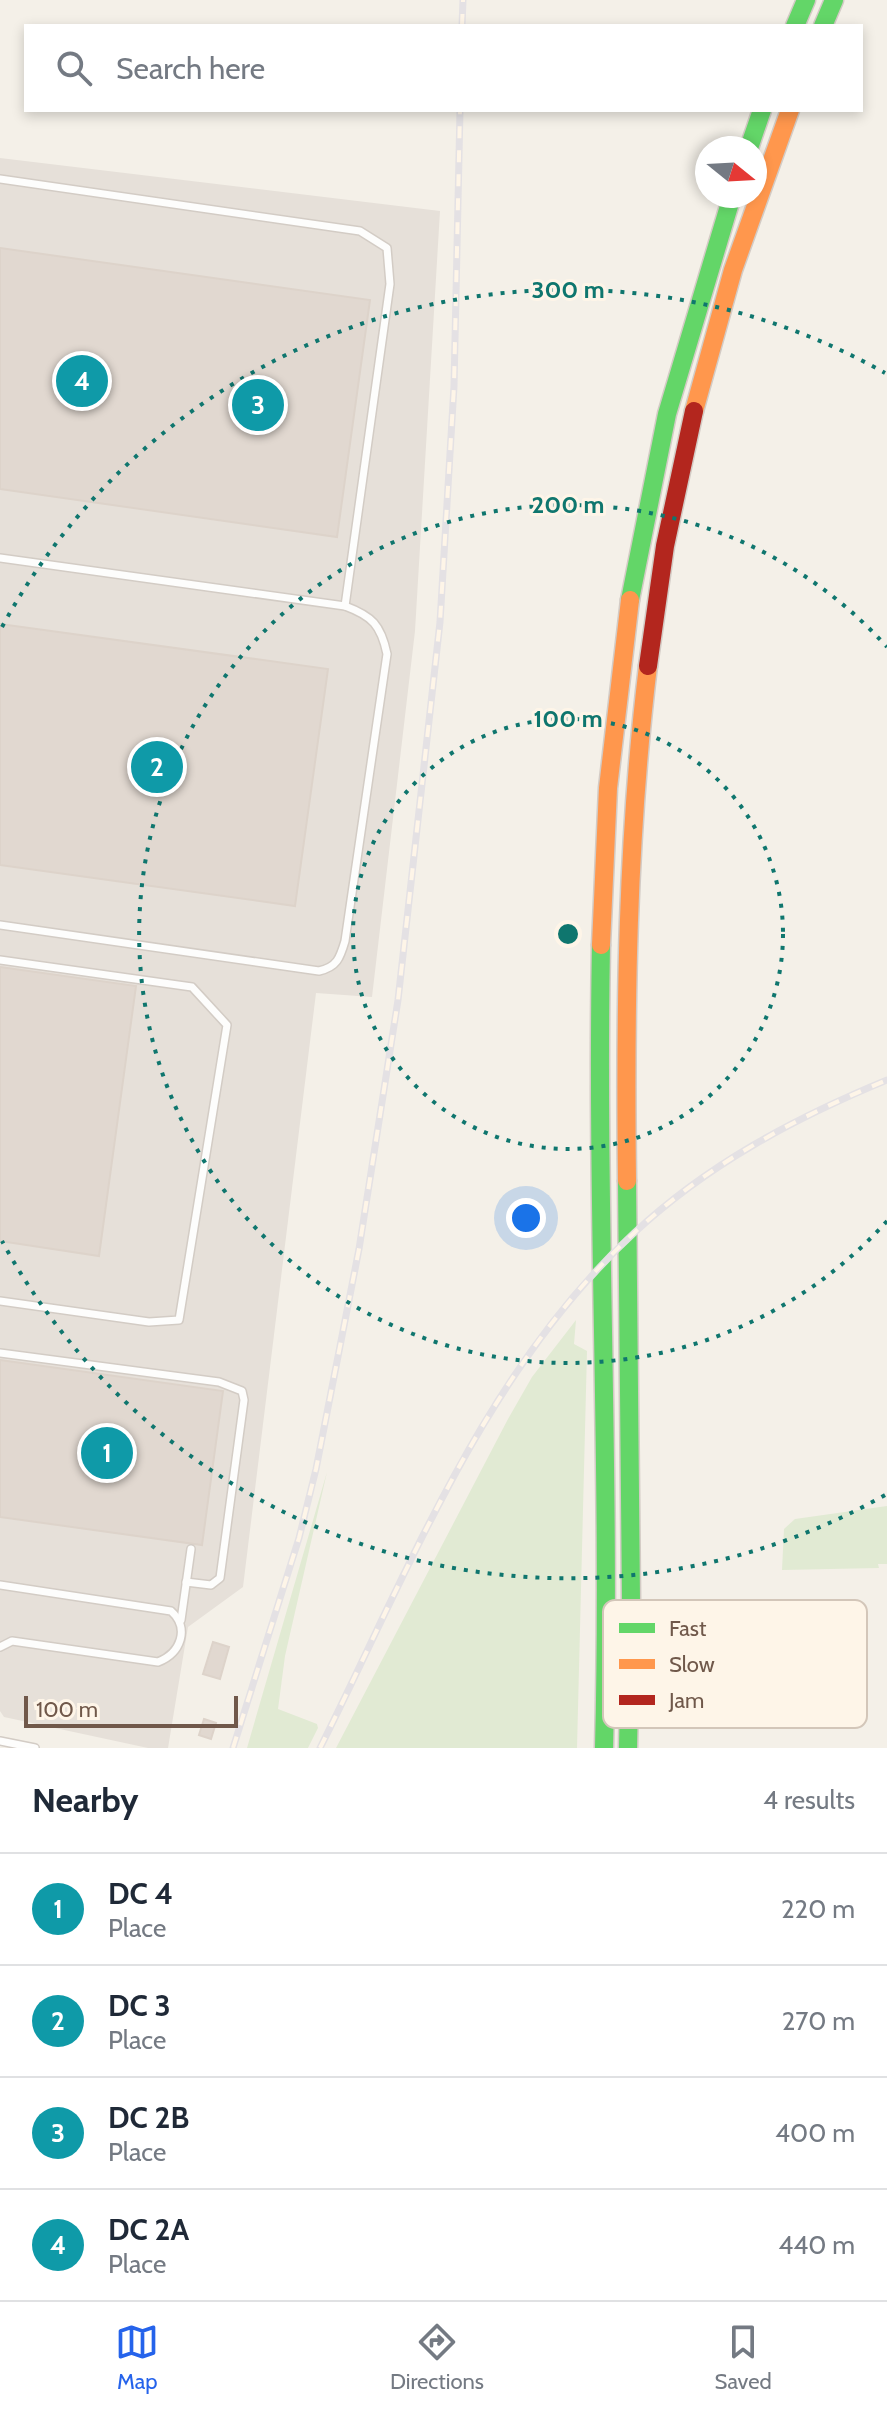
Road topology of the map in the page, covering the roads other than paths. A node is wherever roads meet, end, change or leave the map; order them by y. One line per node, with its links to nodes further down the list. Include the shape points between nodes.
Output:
1 (806, 0): 3 (highway)
2 (834, 0): 4 (highway)
3 (796, 24)
4 (824, 24)
5 (761, 112): 7 (highway)
6 (789, 112): 20 (highway, via 725,294 700,388 656,599 636,765 625,976)
7 (753, 136)
8 (0, 179): 11 (lane, via 360,231 387,248 390,284)
9 (728, 208): 19 (highway, via 700,286 652,482 620,672 608,786 600,980)
10 (0, 558): 11 (lane)
11 (345, 606): 12 (lane, via 369,615 383,632 387,654 339,960 319,971)
12 (0, 925)
13 (0, 960): 14 (lane, via 192,987 227,1025 179,1320 149,1322)
14 (0, 1301)
15 (0, 1353): 17 (lane, via 219,1382 242,1391 220,1578 211,1585)
16 (191, 1549): 17 (lane)
17 (186, 1582): 21 (lane)
18 (0, 1585): 21 (lane, via 171,1611)
19 (607, 1600)
20 (631, 1600)
21 (181, 1620): 22 (lane, via 183,1632 175,1651 158,1662 12,1641)
22 (0, 1647)
23 (604, 1728): 27 (highway)
24 (628, 1728): 28 (highway)
25 (0, 1741): 26 (lane)
26 (35, 1748)
27 (604, 1748)
28 (628, 1748)

